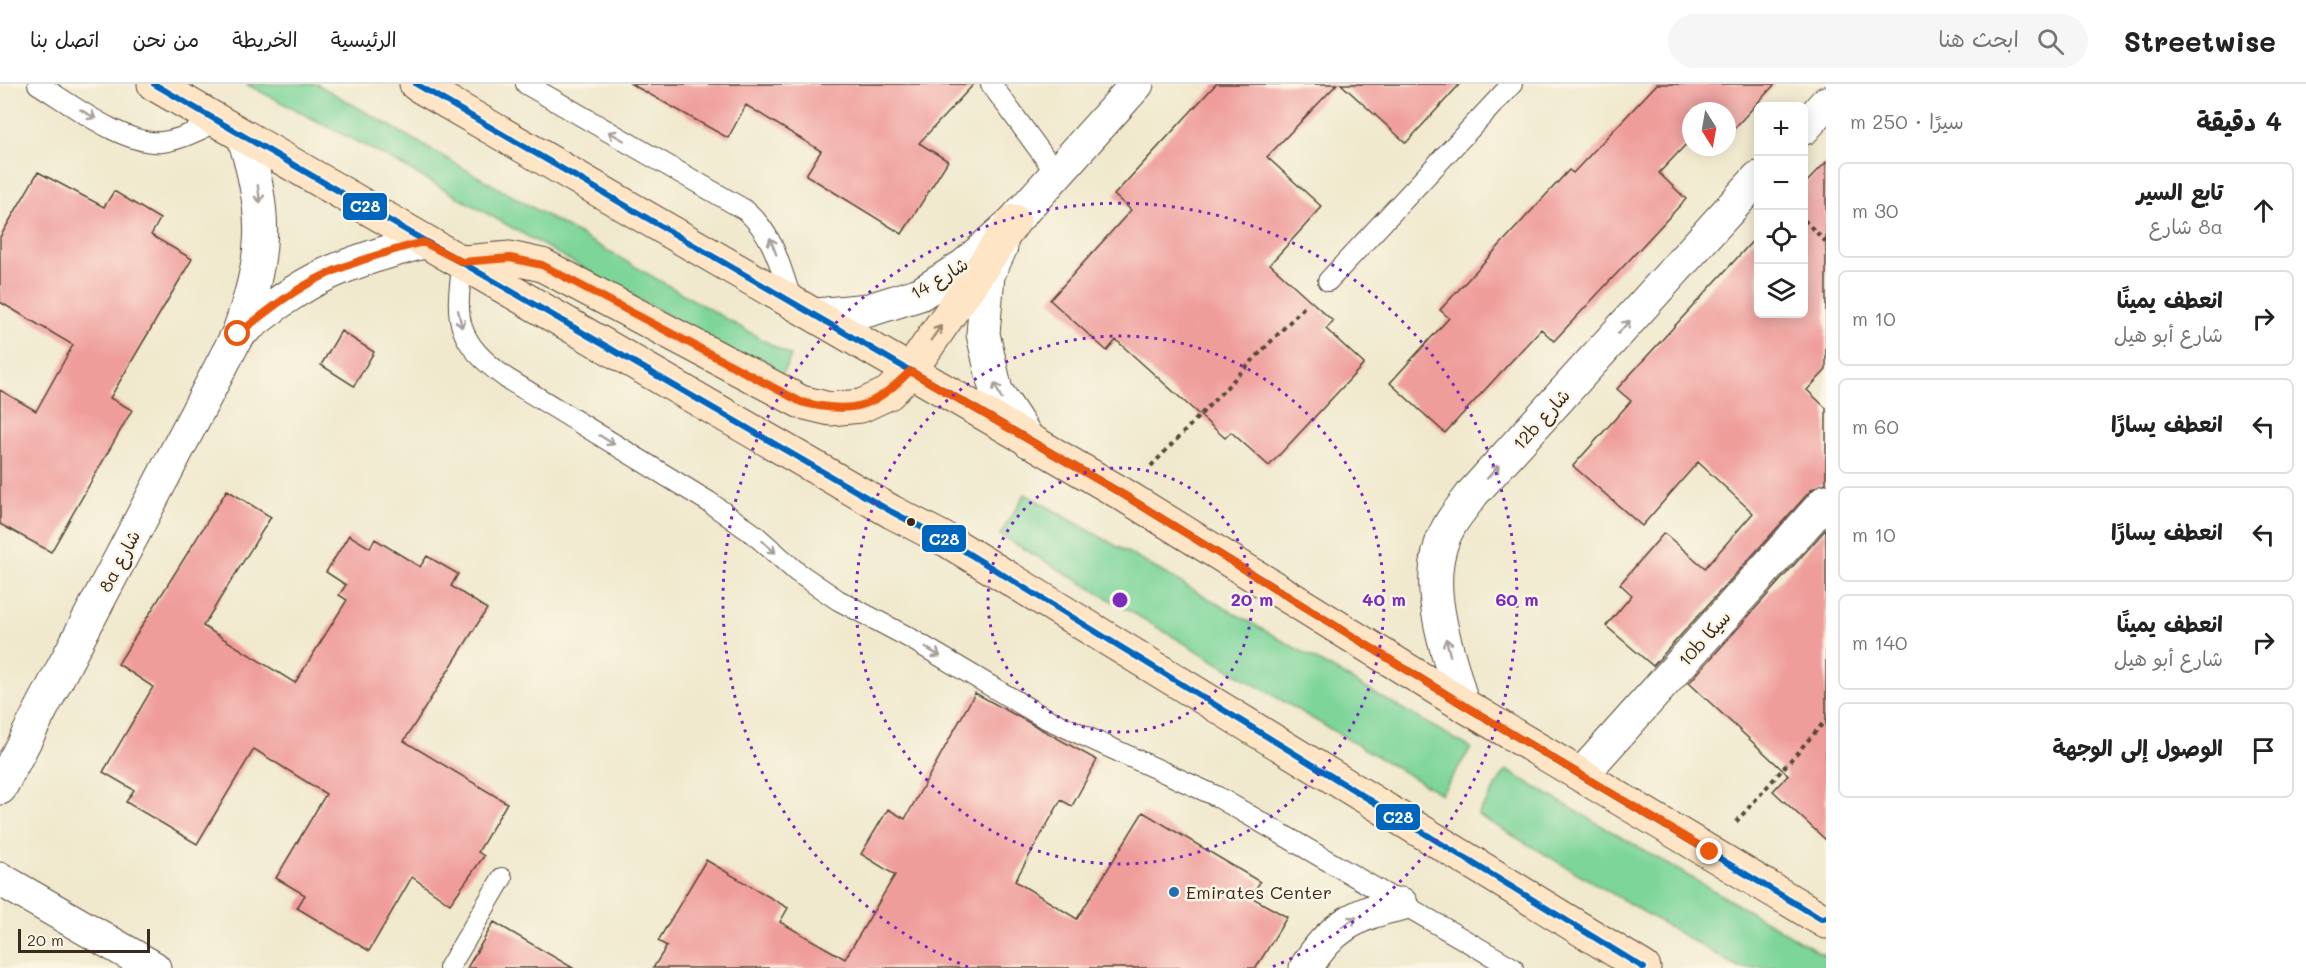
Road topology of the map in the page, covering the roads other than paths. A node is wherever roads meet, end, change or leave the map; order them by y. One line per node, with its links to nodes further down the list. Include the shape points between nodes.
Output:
1 (38, 84): 10 (lane, one-way to 10, via 134,140 161,143)
2 (154, 84): 10 (main road)
3 (416, 84): 17 (main road)
4 (526, 84): 17 (lane, one-way to 4, via 770,237 752,216)
5 (991, 84): 11 (lane)
6 (1137, 84): 11 (street, شارع 14)
7 (1512, 84): 16 (lane)
8 (1826, 103): 9 (street)
9 (1808, 123)
10 (231, 129): 14 (main road); 18 (street, 8a شارع, one-way to 18, via 256,176 262,216 261,257)
11 (1056, 173): 13 (street, شارع 14)
12 (1754, 182): 22 (street, 12b شارع, one-way to 12, via 1435,601 1436,561 1450,524 1473,493)
13 (1014, 221): 17 (street, شارع 14, via 965,265 920,294 869,310); 19 (main road, one-way to 13); 20 (street, شارع 14, one-way to 13, via 996,391 982,334 988,275)
14 (423, 242): 15 (main road); 18 (street, 8a شارع, via 373,255 325,275)
15 (462, 262): 19 (main road, via 510,258 542,265 801,402 830,410 861,406 889,393); 27 (lane, one-way to 27, via 457,302 461,326 469,343 506,378 709,502 838,600 1043,717 1216,796); 33 (main road, via 948,541)
16 (1329, 281)
17 (804, 308): 19 (main road)
18 (238, 334): 24 (street, 8a شارع)
19 (910, 371): 20 (main road)
20 (1029, 441): 22 (main road, via 1124,495)
21 (1826, 501): 23 (street, 10b سيكا)
22 (1462, 704): 23 (main road)
23 (1582, 774): 28 (main road)
24 (0, 788)
25 (502, 878): 31 (lane)
26 (0, 879): 30 (street)
27 (1401, 904): 29 (street, one-way to 27, via 1327,939 1348,921 1374,909); 32 (lane)
28 (1824, 919)
29 (1308, 965)
30 (154, 968)
31 (449, 968)
32 (1513, 968)
33 (1644, 968)

